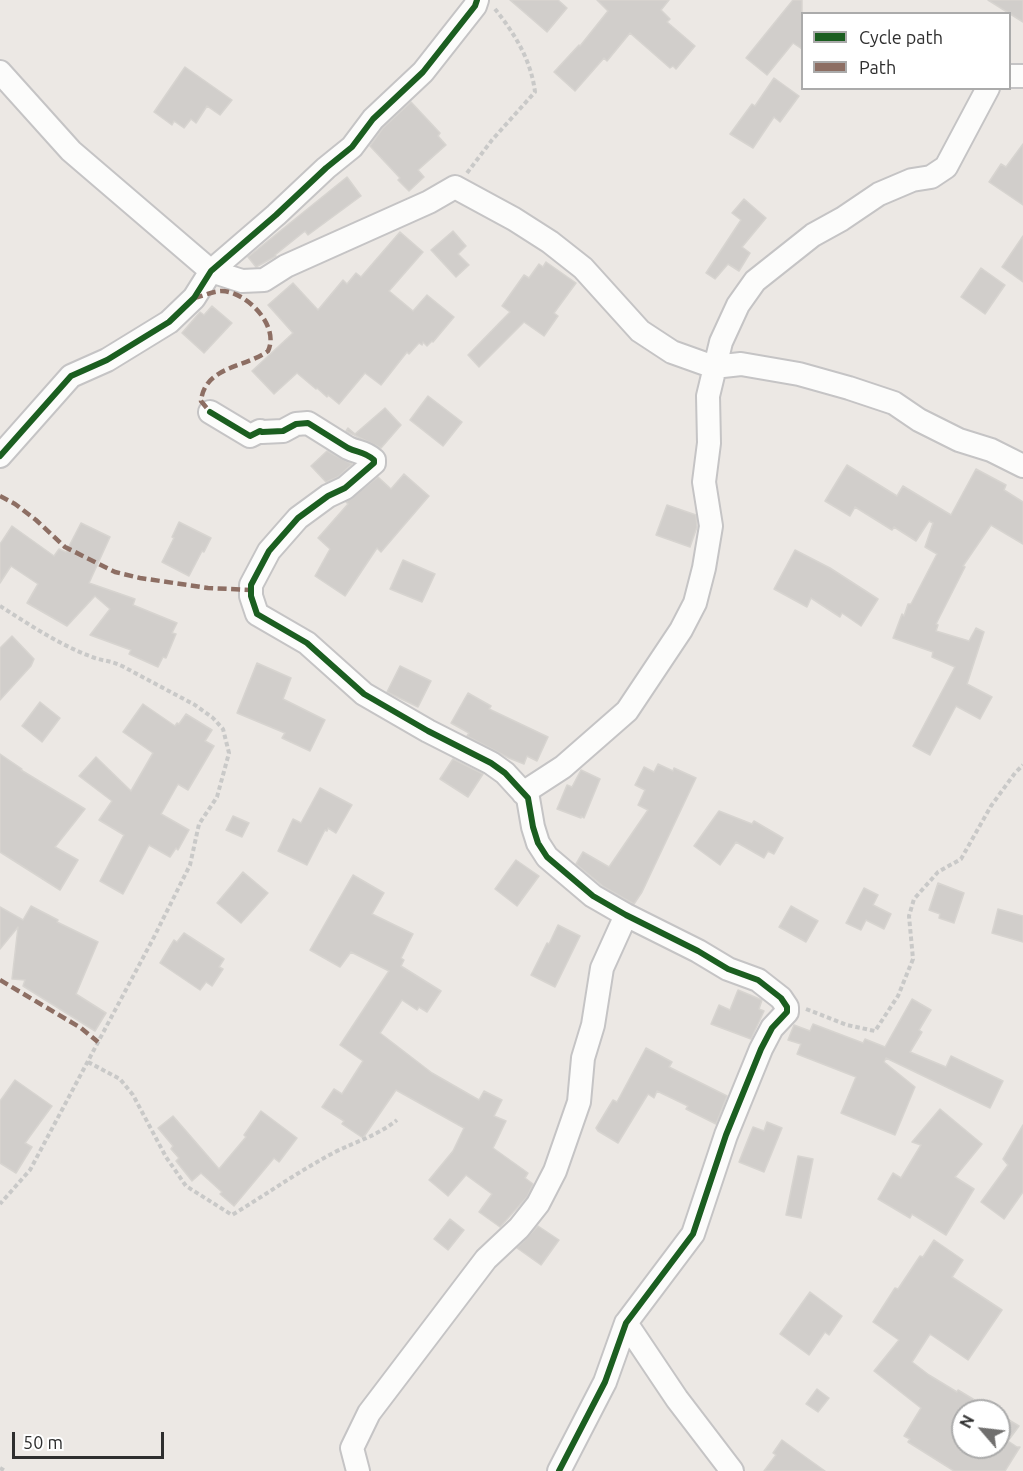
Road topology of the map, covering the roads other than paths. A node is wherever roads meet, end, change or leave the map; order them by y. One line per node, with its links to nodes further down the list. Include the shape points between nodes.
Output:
1 (485, 3): 4 (street, via 475,6 423,72 373,119 352,147)
2 (0, 72): 4 (street, via 71,151)
3 (987, 90): 5 (street, via 945,167 931,177 912,180 879,194 813,235 755,281 721,342)
4 (211, 271): 5 (street, via 242,281 264,280 455,187 550,242 583,268 640,330 672,352); 7 (street, via 194,298 169,322 107,360 71,376)
5 (714, 367): 8 (street, via 741,364 849,388 894,403 949,435); 9 (street, via 708,396 710,443 704,482 711,526 695,603 627,711 563,767)
6 (210, 412): 9 (street, via 250,436 308,423 374,460 345,488 298,518 269,551 250,585 253,606 264,619 307,643 364,694 491,763)
7 (0, 456)
8 (1023, 466)
9 (523, 793): 10 (street, via 530,803 538,843 547,857 593,896)
10 (626, 915): 11 (street, via 728,969 758,980 787,1007 757,1060 726,1135 693,1234); 12 (street, via 602,968 583,1058 579,1102 555,1171 538,1204 486,1259 369,1413 352,1448)
11 (626, 1323): 13 (street, via 605,1382); 14 (street)
12 (358, 1471)
13 (559, 1471)
14 (732, 1471)

